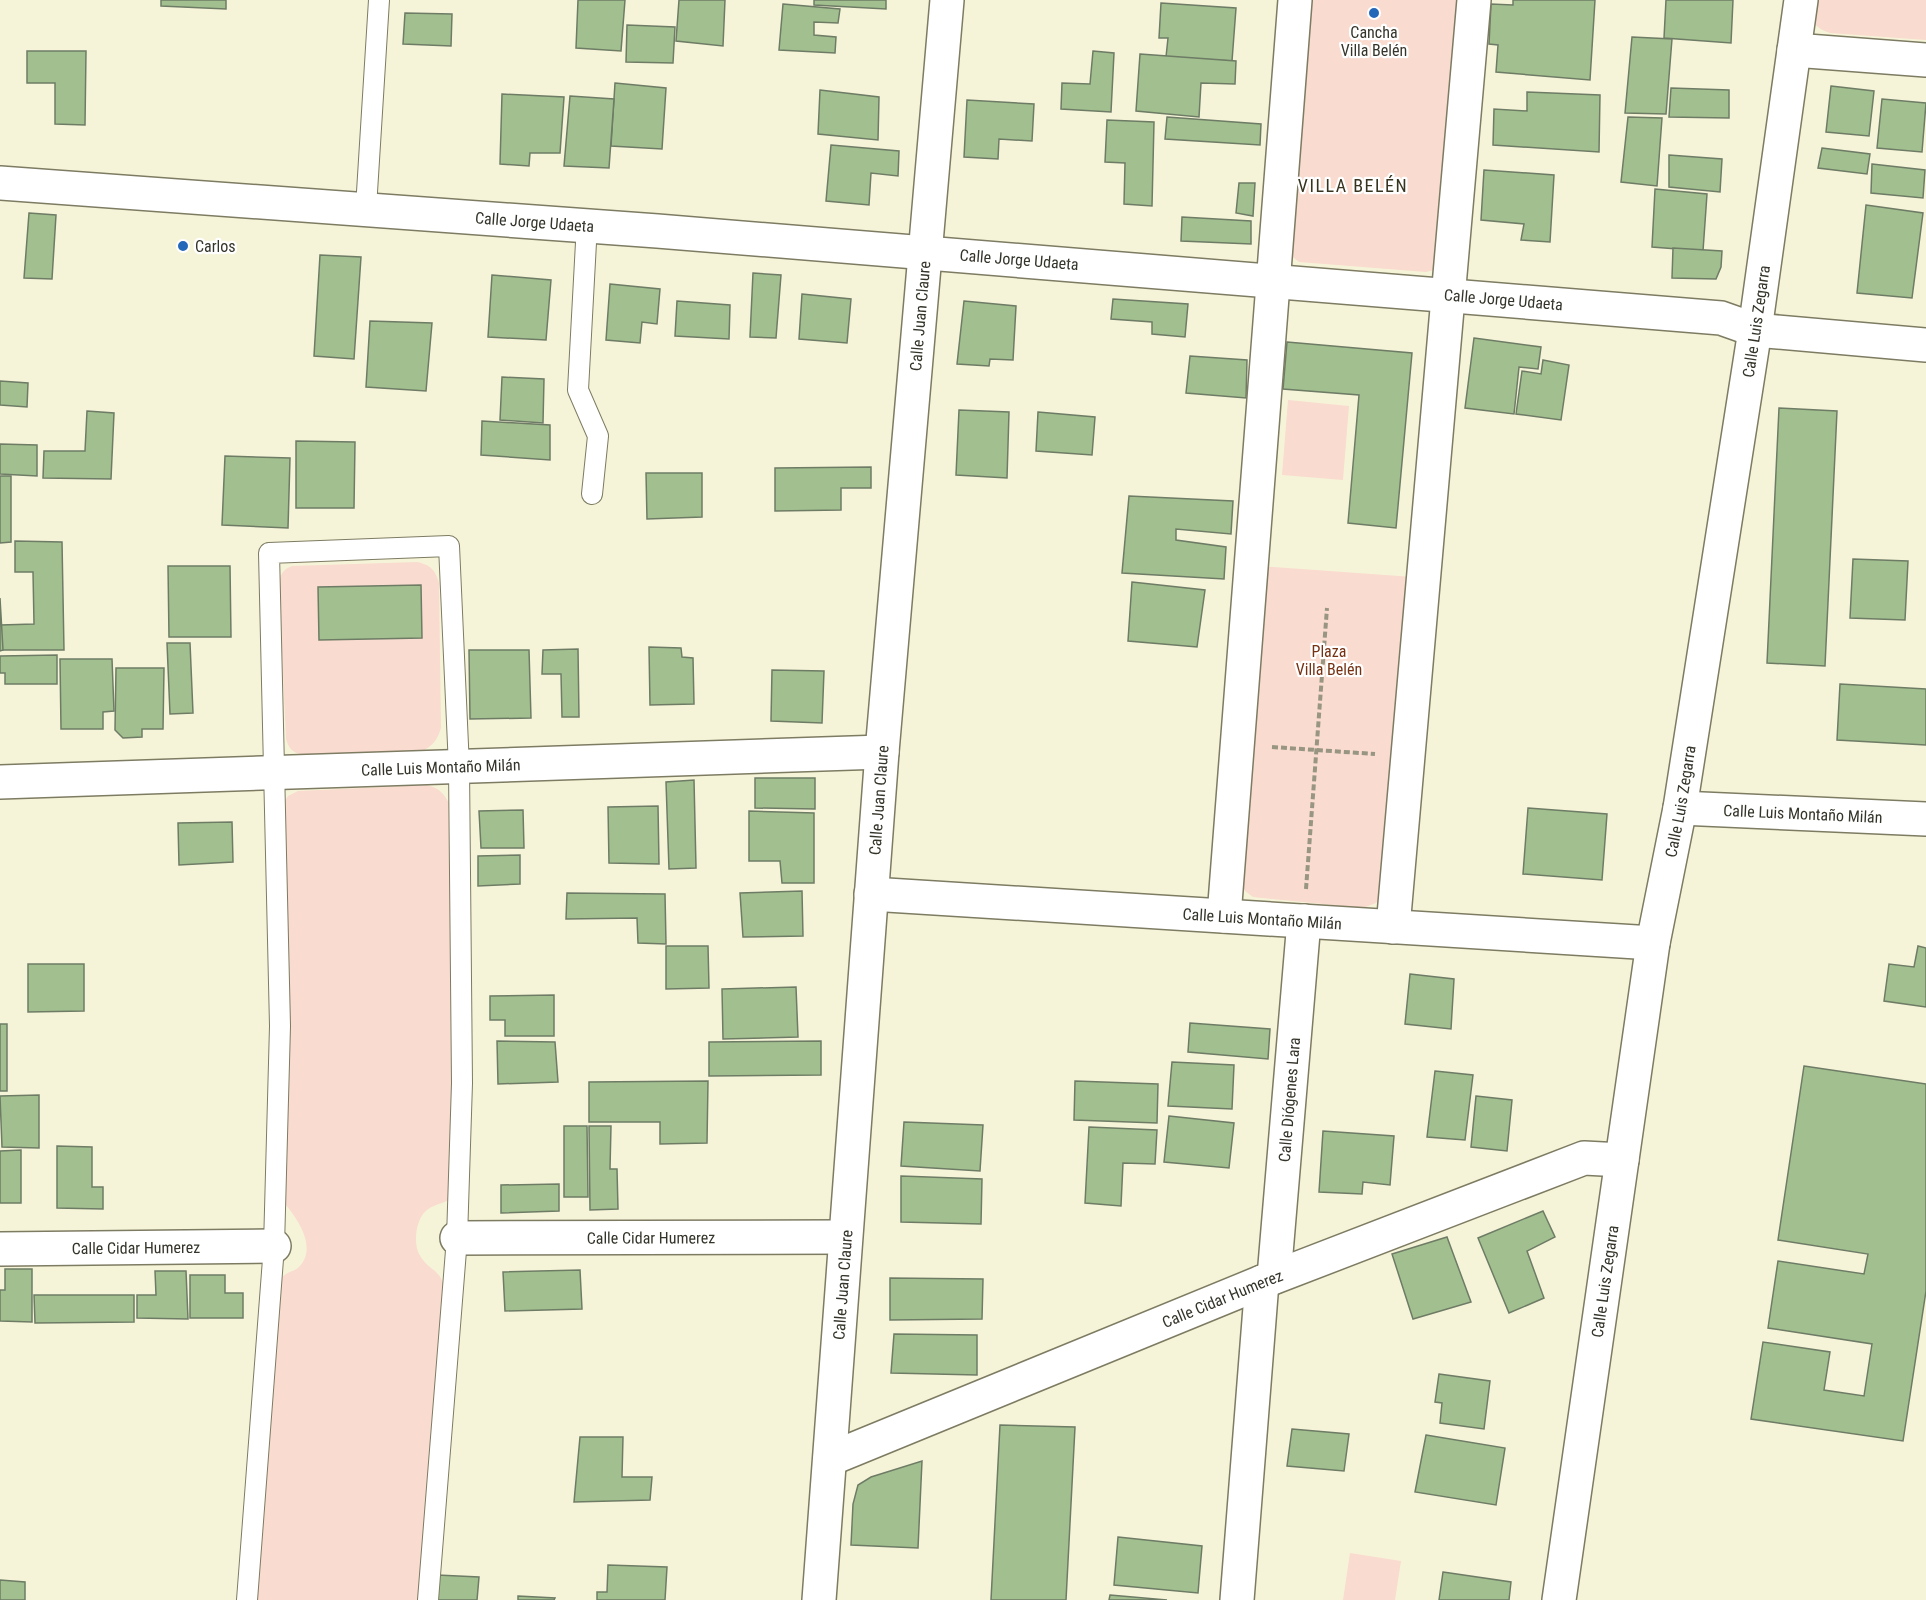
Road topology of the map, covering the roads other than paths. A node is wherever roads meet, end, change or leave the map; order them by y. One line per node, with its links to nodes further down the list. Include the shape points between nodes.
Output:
1 (379, 0): 9 (lane)
2 (947, 0): 11 (street, Calle Juan Claure)
3 (1295, 0): 12 (street)
4 (1474, 0): 13 (street)
5 (1801, 0): 6 (street, Calle Luis Zegarra)
6 (1794, 50): 7 (street); 14 (street, Calle Luis Zegarra)
7 (1926, 60)
8 (0, 183): 9 (street, Calle Jorge Udaeta)
9 (366, 208): 10 (street, Calle Jorge Udaeta)
10 (587, 225): 11 (street, Calle Jorge Udaeta); 16 (lane, via 578,390 598,436)
11 (926, 252): 12 (street, Calle Jorge Udaeta); 17 (street, Calle Juan Claure)
12 (1273, 279): 13 (street, Calle Jorge Udaeta); 25 (street)
13 (1449, 294): 14 (street, Calle Jorge Udaeta, via 1721,318); 26 (street)
14 (1755, 330): 15 (street, Calle Jorge Udaeta); 21 (street, Calle Luis Zegarra)
15 (1926, 345)
16 (592, 494)
17 (882, 752): 18 (street, Calle Luis Montaño Milán); 23 (street, Calle Juan Claure)
18 (459, 767): 19 (street, Calle Luis Montaño Milán); 19 (lane, via 449,546 269,553); 30 (lane, via 462,1083)
19 (275, 773): 20 (street, Calle Luis Montaño Milán); 31 (lane, via 280,1026)
20 (0, 782)
21 (1680, 808): 22 (street, Calle Luis Montaño Milán); 27 (street, Calle Luis Zegarra)
22 (1926, 819)
23 (872, 894): 25 (street, Calle Luis Montaño Milán); 29 (street, Calle Juan Claure)
24 (1305, 908): 25 (street, Calle Luis Montaño Milán); 26 (street, Calle Luis Montaño Milán); 33 (street, Calle Diógenes Lara)
25 (1224, 916)
26 (1393, 927): 27 (street, Calle Luis Montaño Milán)
27 (1653, 943): 28 (street, Calle Luis Zegarra)
28 (1622, 1160): 33 (street, Calle Cidar Humerez, via 1584,1158); 39 (street, Calle Luis Zegarra)
29 (845, 1237): 30 (street, Calle Cidar Humerez); 34 (street, Calle Juan Claure)
30 (457, 1238): 36 (lane)
31 (274, 1246): 32 (street, Calle Cidar Humerez); 35 (lane)
32 (0, 1249)
33 (1268, 1280): 34 (street, Calle Cidar Humerez); 38 (street, Calle Diógenes Lara)
34 (830, 1459): 37 (street, Calle Juan Claure)
35 (247, 1600)
36 (428, 1600)
37 (819, 1600)
38 (1238, 1600)
39 (1559, 1600)

